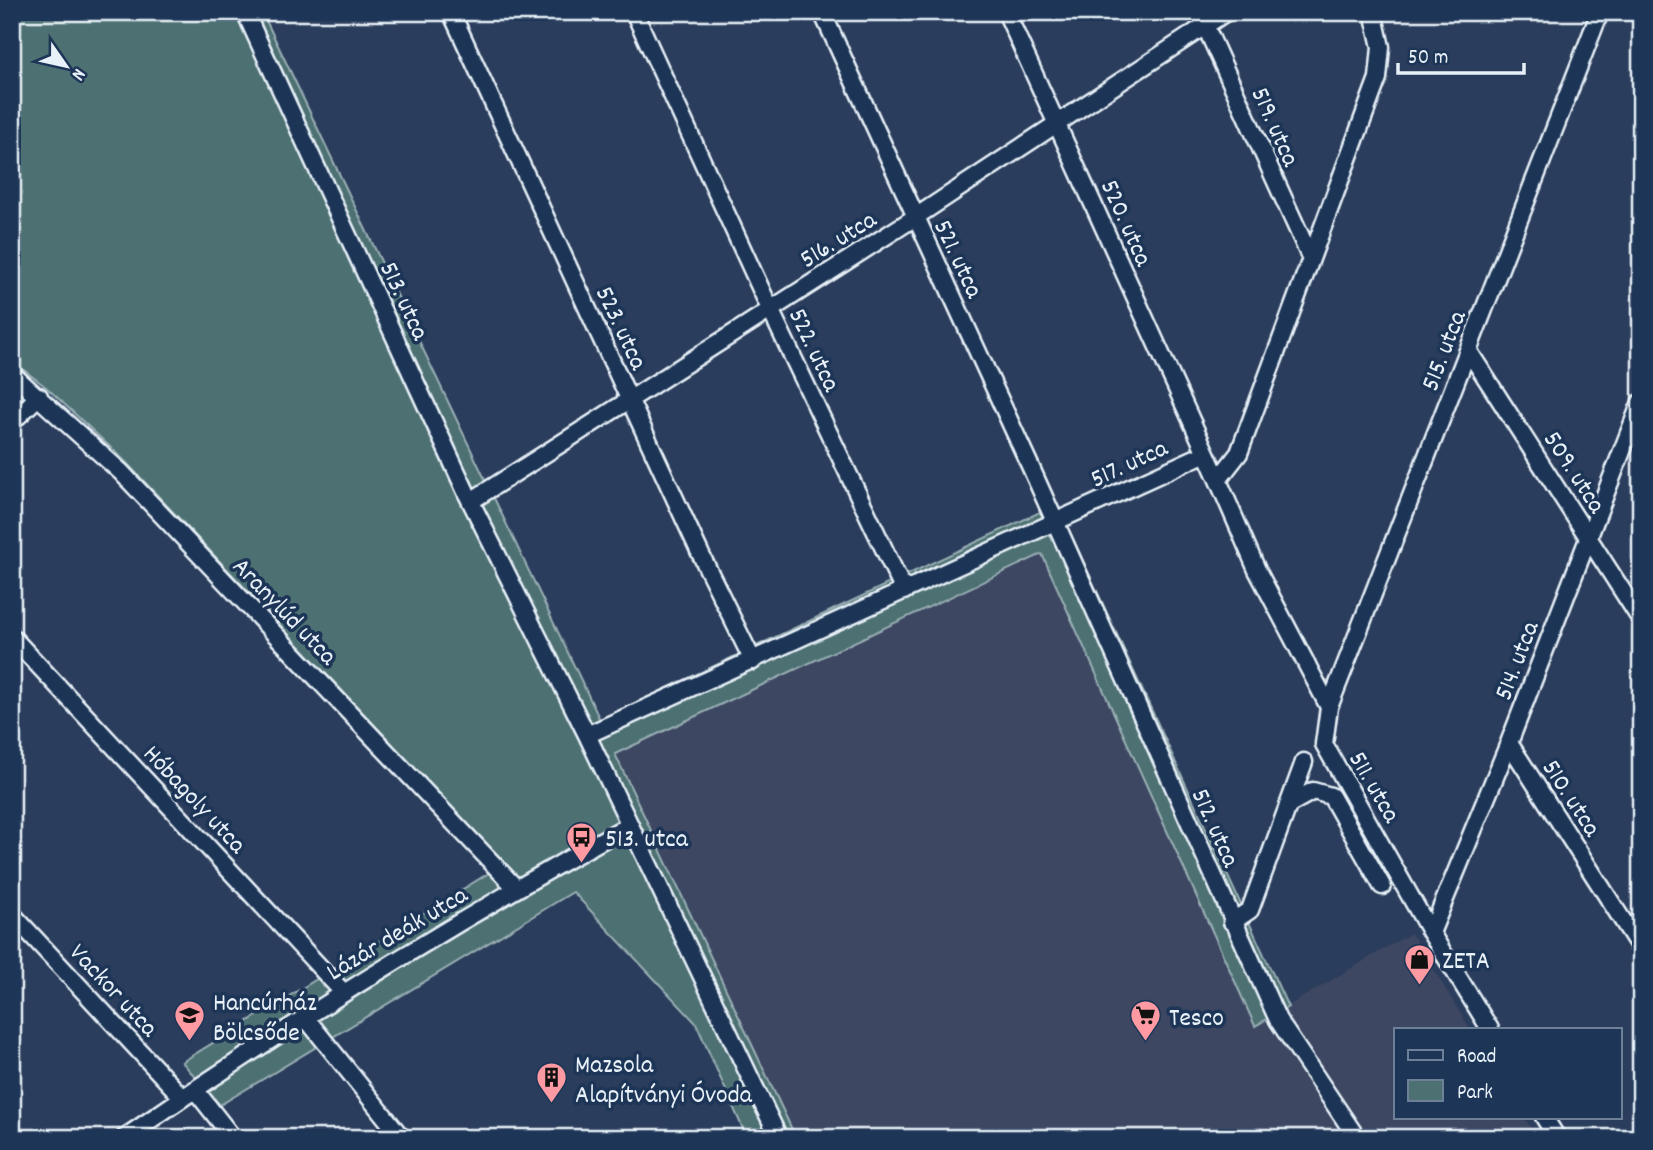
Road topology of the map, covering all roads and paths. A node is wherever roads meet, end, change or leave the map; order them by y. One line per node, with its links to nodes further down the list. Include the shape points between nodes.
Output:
1 (245, 12): 22 (street, 513. utca)
2 (451, 12): 17 (street, 523. utca)
3 (634, 12): 13 (street, 522. utca)
4 (822, 12): 11 (street, 521. utca)
5 (1006, 12): 10 (street, 520. utca)
6 (1226, 12): 9 (street, 516. utca)
7 (1373, 12): 12 (street, via 1381,47 1378,78)
8 (1600, 12): 14 (street, 515. utca)
9 (1202, 19): 10 (street, 516. utca); 12 (street, 519. utca)
10 (1057, 124): 11 (street, 516. utca); 20 (street, 520. utca)
11 (914, 218): 13 (street, 516. utca); 23 (street, 521. utca)
12 (1311, 259): 21 (street, via 1239,453)
13 (770, 309): 17 (street, 516. utca); 25 (street, 522. utca)
14 (1468, 350): 24 (street, 509. utca); 29 (street, 515. utca)
15 (12, 374): 16 (street, Aranylúd utca)
16 (38, 396): 19 (street); 36 (street, Aranylúd utca, via 121,472)
17 (629, 399): 22 (street, 516. utca); 28 (street, 523. utca)
18 (1641, 402): 24 (street, 514. utca)
19 (12, 422)
20 (1206, 453): 21 (street, 517. utca); 23 (street, 517. utca)
21 (1219, 480): 29 (street, via 1257,570)
22 (471, 501): 30 (street, 513. utca)
23 (1055, 523): 25 (street, 517. utca); 38 (street, 512. utca)
24 (1589, 537): 26 (street, 509. utca); 31 (street, 514. utca)
25 (904, 590): 28 (street, 517. utca)
26 (1641, 620)
27 (12, 638): 41 (street, Hóbagoly utca)
28 (753, 662): 30 (street, 517. utca)
29 (1329, 707): 39 (street, 511. utca, via 1324,744)
30 (587, 736): 34 (street, 513. utca)
31 (1509, 744): 39 (street, 514. utca); 40 (street, 510. utca)
32 (1304, 762): 33 (street)
33 (1288, 806): 35 (street, 511. utca, via 1313,791 1331,796); 38 (street, via 1250,910)
34 (629, 825): 36 (street, Lázár deák utca); 49 (street, 513. utca)
35 (1382, 886)
36 (516, 888): 41 (street, Lázár deák utca)
37 (12, 914): 44 (street, Vackor utca)
38 (1232, 922): 50 (street, 512. utca, via 1278,1020)
39 (1431, 933): 43 (street, 511. utca)
40 (1641, 948)
41 (343, 992): 42 (street, Lázár deák utca)
42 (305, 1017): 44 (street, Lázár deák utca); 48 (street)
43 (1489, 1028)
44 (189, 1094): 46 (street, Lázár deák utca); 47 (street, Vackor utca)
45 (1545, 1118): 51 (street)
46 (124, 1138)
47 (233, 1138)
48 (402, 1138)
49 (779, 1138)
50 (1357, 1138)
51 (1557, 1138)

